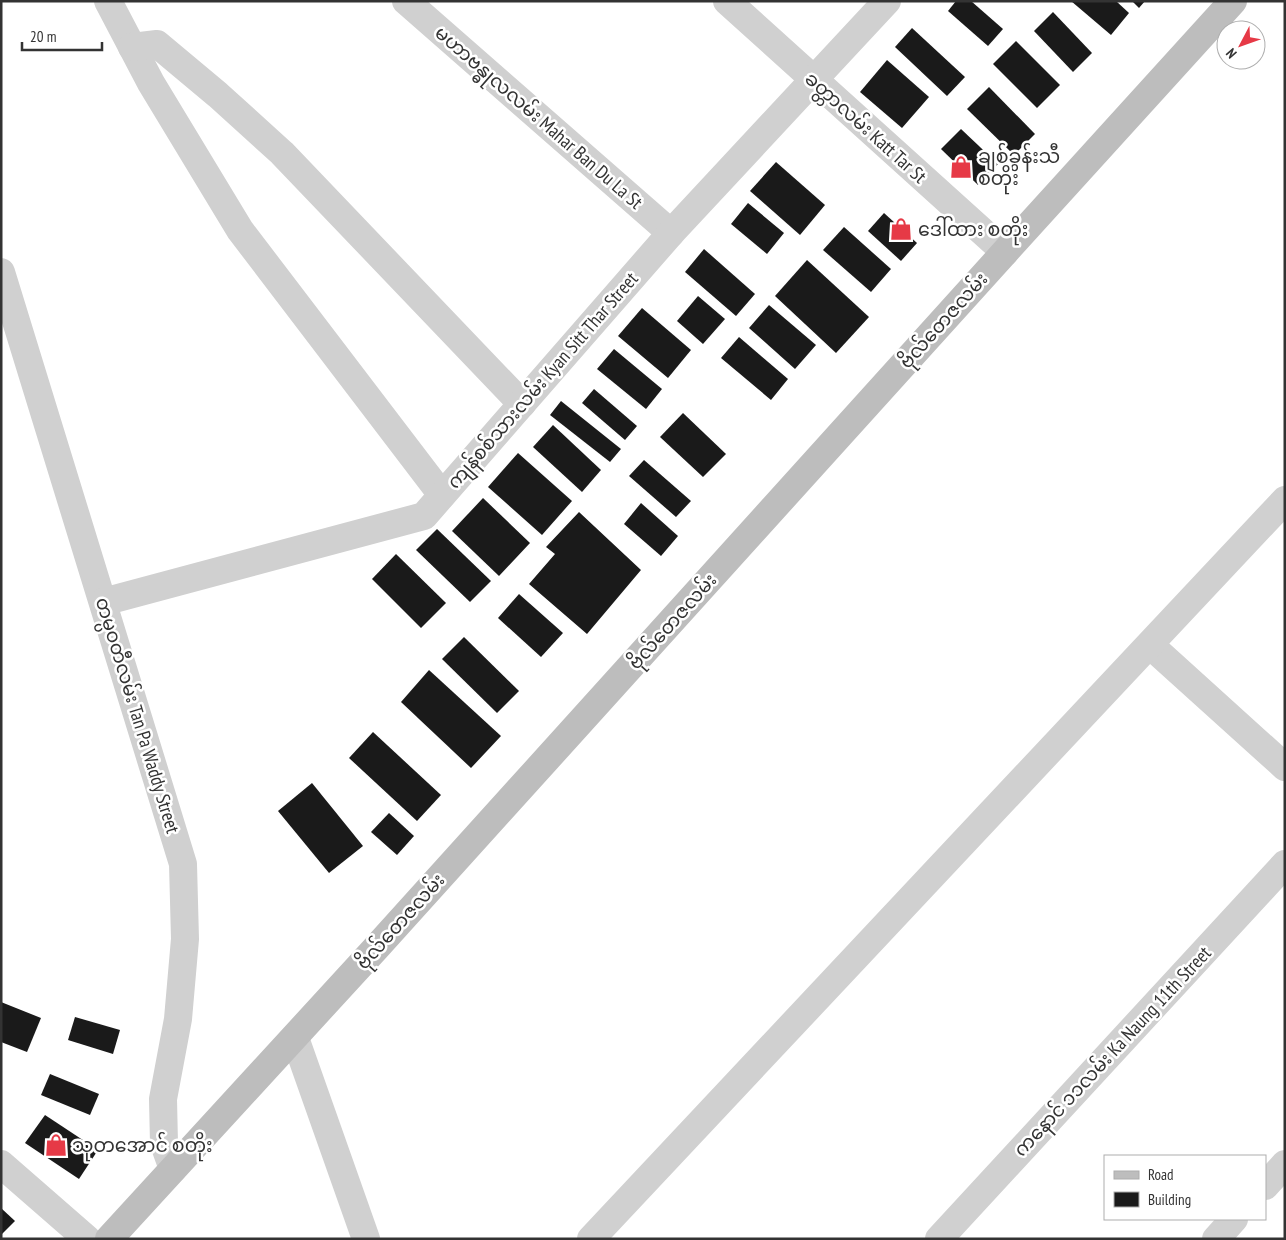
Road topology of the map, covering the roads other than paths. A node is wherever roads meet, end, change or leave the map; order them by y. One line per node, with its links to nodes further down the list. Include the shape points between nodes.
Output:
1 (108, 1): 6 (street)
2 (406, 1): 8 (street, မဟာဗန္ဓုလလမ်း Mahar Ban Du La St)
3 (727, 1): 7 (street, ခတ္တာလမ်း Katt Tar St)
4 (887, 1): 7 (street, ကျန်စစ်သားလမ်း Kyan Sitt Thar Street)
5 (1233, 1): 9 (main road, ဗိုလ်တေဇလမ်း)
6 (132, 47): 12 (street, via 157,44 282,153); 13 (street, via 240,230)
7 (814, 80): 8 (street, ကျန်စစ်သားလမ်း Kyan Sitt Thar Street); 9 (street, ခတ္တာလမ်း Katt Tar St)
8 (671, 234): 12 (street, ကျန်စစ်သားလမ်း Kyan Sitt Thar Street)
9 (1005, 252): 19 (main road, ဗိုလ်တေဇလမ်း)
10 (1, 272): 11 (street, တမ္ပဝတီလမ်း Tan Pa Waddy Street)
11 (12, 342): 15 (street, တမ္ပဝတီလမ်း Tan Pa Waddy Street)
12 (522, 404): 13 (street, ကျန်စစ်သားလမ်း Kyan Sitt Thar Street)
13 (442, 495): 15 (street, ကျန်စစ်သားလမ်း Kyan Sitt Thar Street, via 424,516)
14 (1285, 500): 16 (street)
15 (103, 602): 22 (street, တမ္ပဝတီလမ်း Tan Pa Waddy Street, via 183,864 184,939 178,1018 163,1099 164,1144)
16 (1150, 645): 17 (street); 28 (street)
17 (1285, 766)
18 (1285, 864): 29 (street, ကနောင် ၁၁လမ်း Ka Naung 11th Street)
19 (294, 1038): 22 (main road, ဗိုလ်တေဇလမ်း); 27 (street)
20 (1, 1164): 25 (street)
21 (1285, 1164): 23 (street)
22 (173, 1170): 26 (main road, ဗိုလ်တေဇလမ်း)
23 (1266, 1185)
24 (1233, 1220): 30 (street)
25 (87, 1239)
26 (109, 1239)
27 (366, 1239)
28 (591, 1239)
29 (938, 1239)
30 (1216, 1239)

